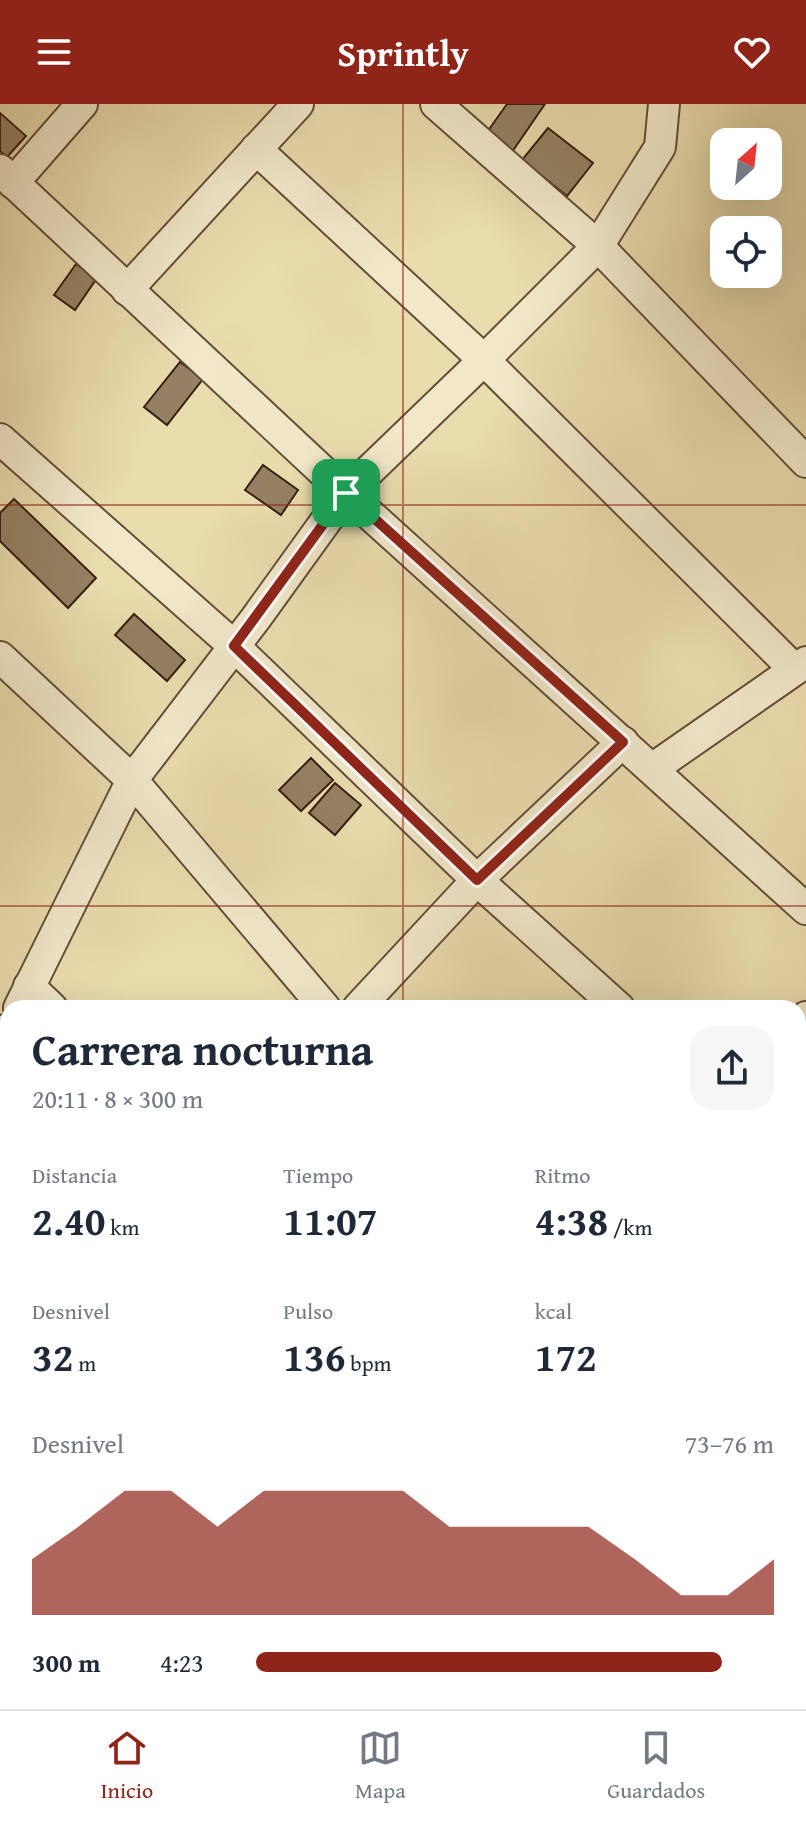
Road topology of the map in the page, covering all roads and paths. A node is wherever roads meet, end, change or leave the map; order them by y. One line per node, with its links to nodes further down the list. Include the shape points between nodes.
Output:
1 (82, 104): 6 (street)
2 (298, 104): 5 (street)
3 (436, 104): 7 (street)
4 (664, 104): 7 (street, via 660,147)
5 (256, 149): 8 (street); 9 (street)
6 (6, 177): 8 (street)
7 (598, 246): 9 (street); 11 (street)
8 (127, 290): 12 (street)
9 (484, 360): 12 (street); 15 (street)
10 (0, 439): 13 (street)
11 (806, 462)
12 (346, 493): 13 (street); 16 (street)
13 (234, 646): 18 (street); 19 (street)
14 (0, 657): 18 (street)
15 (800, 666): 17 (street)
16 (623, 742): 17 (street); 19 (street)
17 (652, 769): 20 (street)
18 (132, 780): 21 (street); 22 (street)
19 (477, 880): 23 (street); 24 (street)
20 (806, 909)
21 (24, 997)
22 (318, 1000)
23 (365, 1000)
24 (610, 1000)

